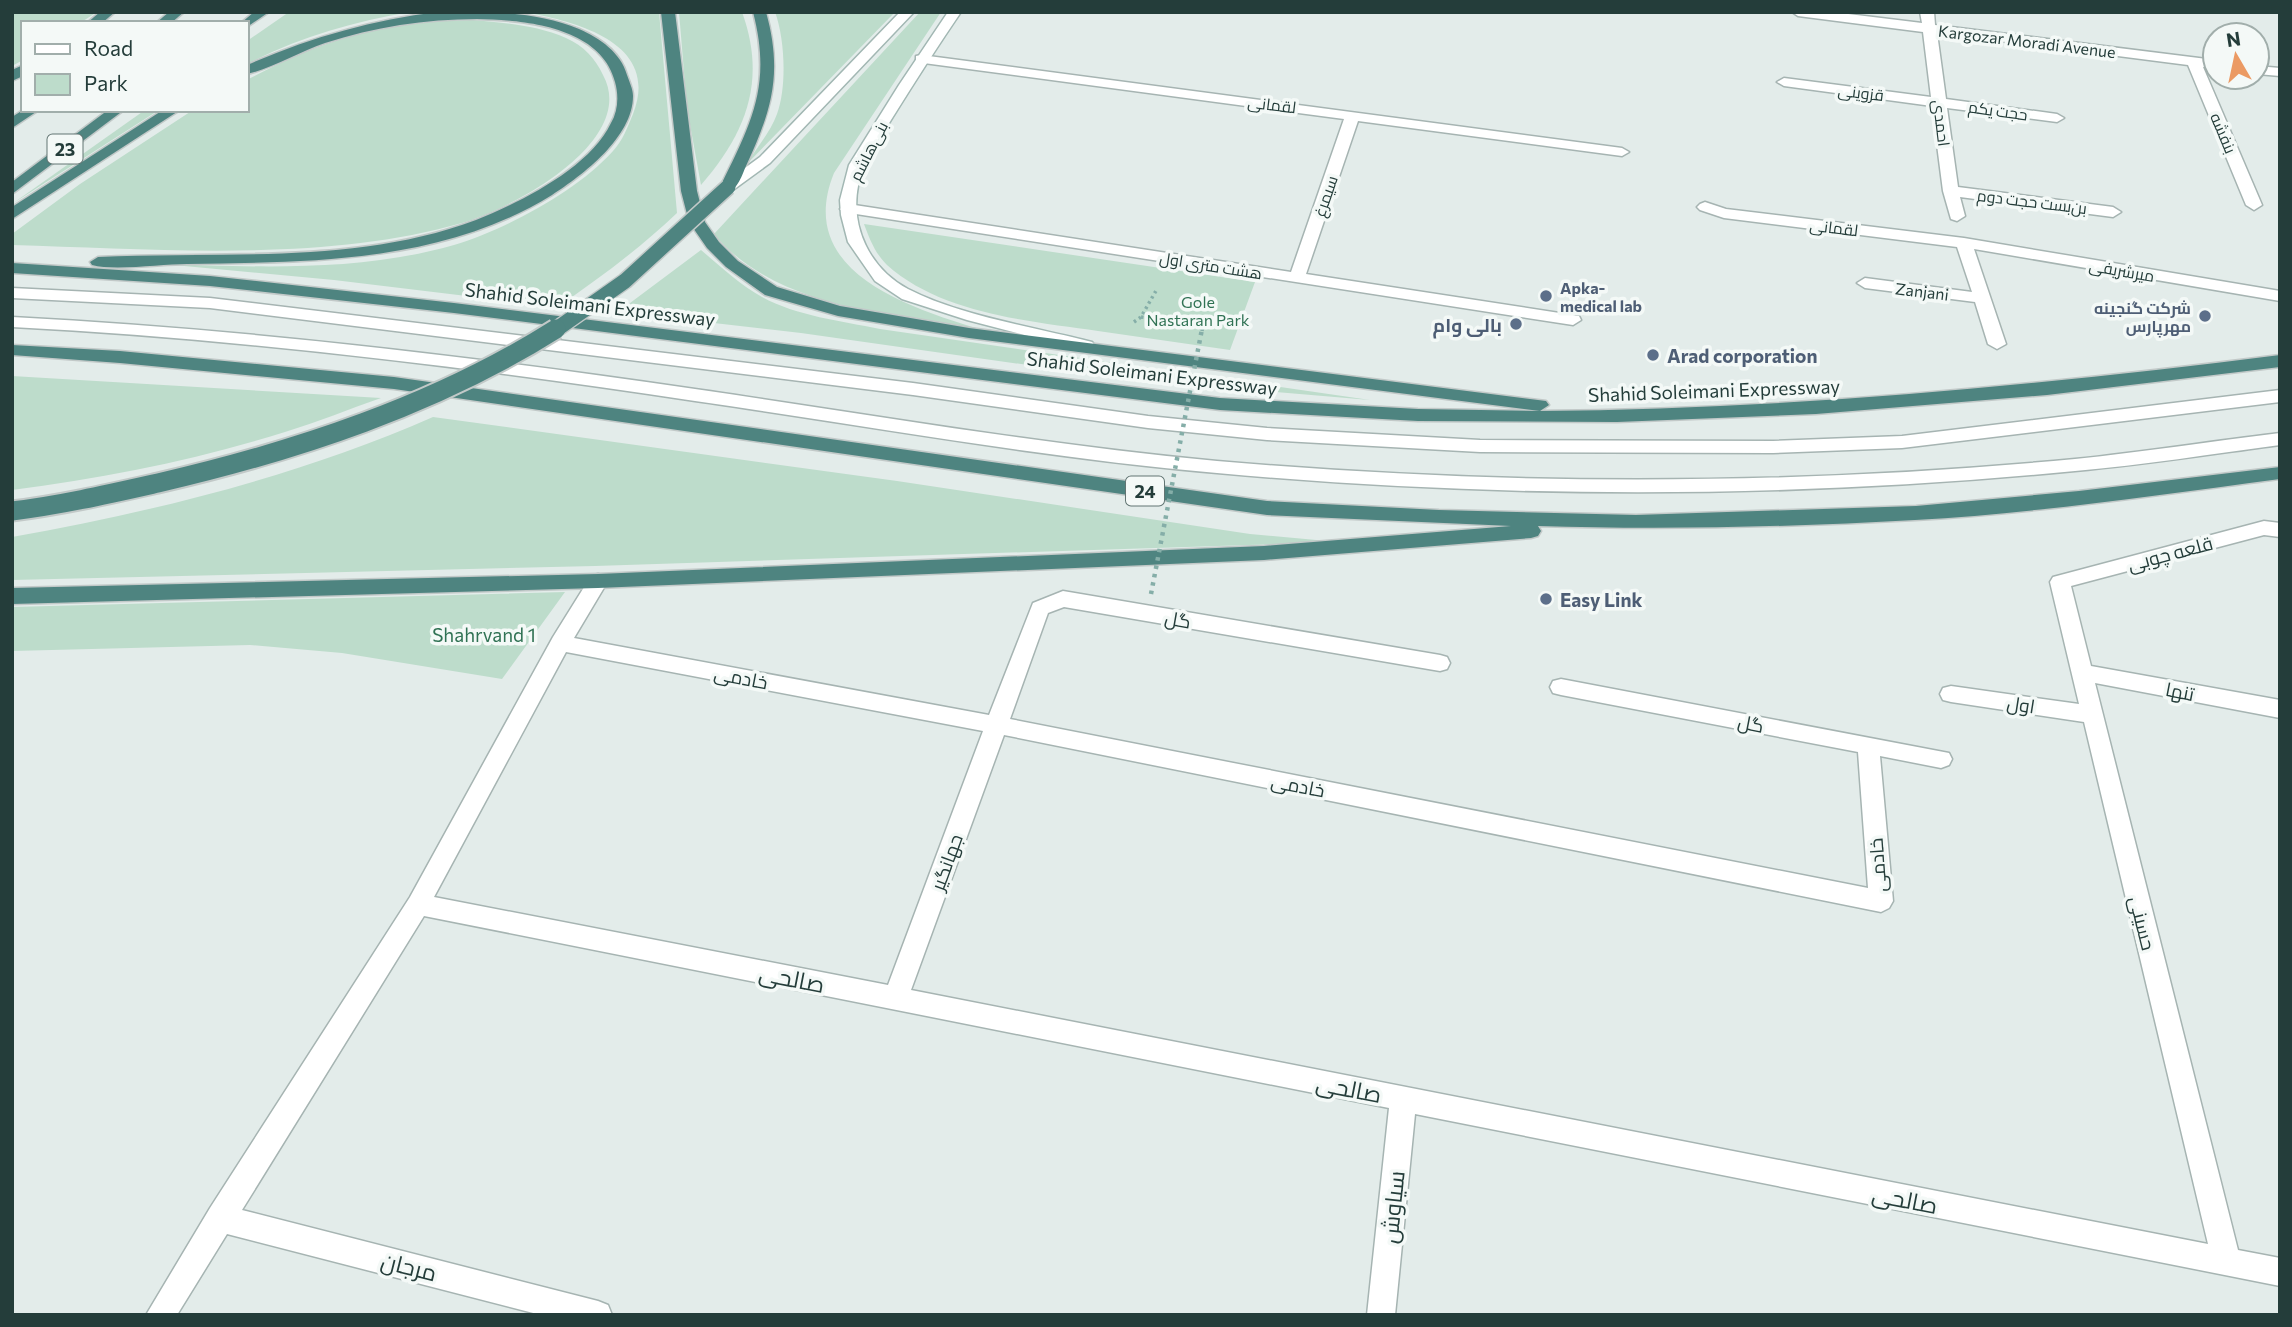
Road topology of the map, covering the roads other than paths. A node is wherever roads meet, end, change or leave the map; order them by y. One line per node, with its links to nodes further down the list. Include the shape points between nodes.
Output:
1 (263, 12): 8 (highway)
2 (668, 12): 43 (highway, via 689,191 697,222 713,245 744,274 788,297 849,313)
3 (759, 12): 23 (highway, via 768,41 769,79 761,118)
4 (908, 12): 23 (street, via 765,160)
5 (956, 12): 10 (street, بنی‌هاشم)
6 (1798, 12): 9 (street, Kargozar Moradi Avenue)
7 (1927, 12): 9 (street, احمدی)
8 (248, 22)
9 (1930, 29): 11 (street, Kargozar Moradi Avenue); 15 (street, احمدی)
10 (921, 59): 19 (street, لقمانی); 28 (street, بنی‌هاشم, via 861,158 850,184)
11 (2194, 62): 12 (street, Kargozar Moradi Avenue); 26 (street, بنفشه)
12 (2201, 63)
13 (248, 70): 33 (highway, via 353,28 426,15 494,14 561,26 587,38 615,62 625,96 614,131 579,168 522,206 429,241 322,255)
14 (1784, 82): 15 (street, قزوینی)
15 (1939, 101): 20 (street, حجت یکم); 25 (street, احمدی)
16 (29, 112): 21 (highway, 23)
17 (114, 112): 24 (highway, 23)
18 (170, 112): 30 (highway)
19 (1353, 115): 22 (street, لقمانی); 34 (street, سیمرغ)
20 (2057, 118)
21 (12, 124)
22 (1622, 152)
23 (727, 187): 49 (highway, bridge, via 617,287 533,343 476,372 297,446 209,473)
24 (12, 189)
25 (1951, 191): 29 (street, بن‌بست حجت دوم); 31 (street, احمدی)
26 (2254, 205)
27 (1704, 207): 32 (street, لقمانی)
28 (848, 209): 34 (street, هشت متری اول); 43 (street, بنی‌هاشم, via 851,236 866,262 892,286 978,318)
29 (2113, 212)
30 (12, 214)
31 (1957, 216)
32 (1964, 243): 37 (street, میرشریفی); 38 (street)
33 (18, 268): 46 (highway, Shahid Soleimani Expressway, via 210,281 441,306 1220,404 1416,416)
34 (1297, 278): 39 (street, هشت متری اول)
35 (1865, 284): 38 (street, Zanjani)
36 (12, 293): 45 (street, via 210,303 1148,422 1480,446 1760,447 1902,442)
37 (2280, 296)
38 (1980, 298): 41 (street)
39 (1573, 320)
40 (18, 322): 47 (street, via 275,341 1154,460 1417,482 1706,486 1850,480 2078,464)
41 (1997, 344)
42 (14, 350): 50 (highway, 24, via 394,383 1267,508)
43 (1102, 350): 46 (highway)
44 (2280, 361): 46 (highway, Shahid Soleimani Expressway, via 2001,394)
45 (2280, 396)
46 (1633, 417)
47 (2280, 439)
48 (2280, 473): 50 (highway, 24, via 1916,513)
49 (12, 511)
50 (1636, 522): 52 (highway, via 1264,553)
51 (2280, 530): 53 (street, قلعه چوبی, via 2264,528)
52 (597, 581): 54 (highway); 55 (street)
53 (2060, 582): 57 (street, حسینی)
54 (12, 596)
55 (560, 643): 62 (street, خادمی); 65 (street)
56 (1440, 663): 62 (street, گل, via 1062,599 1040,608)
57 (2081, 672): 60 (street, تنها); 61 (street, حسینی)
58 (1562, 687): 63 (street, گل)
59 (1951, 694): 61 (street, اول)
60 (2280, 709)
61 (2092, 715): 69 (street, حسینی)
62 (996, 725): 63 (street, خادمی, via 1881,901); 66 (street, جهانگیر)
63 (1868, 745): 64 (street, گل)
64 (1941, 758)
65 (418, 904): 66 (street, صالحی); 68 (street)
66 (895, 999): 67 (street, صالحی)
67 (1403, 1099): 69 (street, صالحی); 73 (street, سیاوش)
68 (220, 1218): 71 (street); 72 (street, مرجان)
69 (2227, 1263): 70 (street, صالحی)
70 (2280, 1272)
71 (160, 1315)
72 (598, 1315)
73 (1381, 1315)

